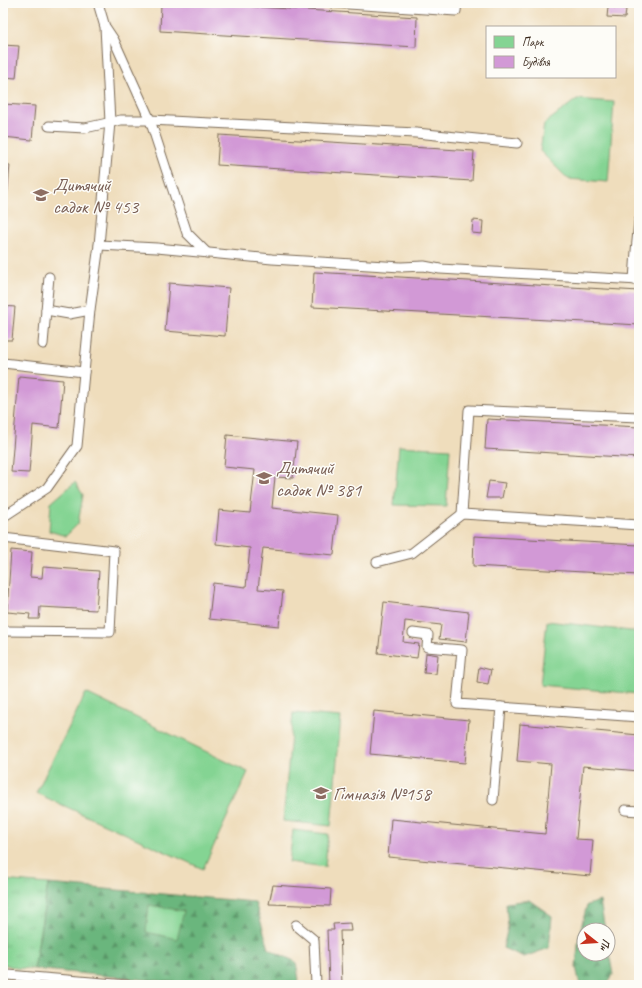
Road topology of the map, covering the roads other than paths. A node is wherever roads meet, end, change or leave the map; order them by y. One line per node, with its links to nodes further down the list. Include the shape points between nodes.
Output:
1 (98, 3): 4 (lane)
2 (333, 3): 3 (lane, via 456,11)
3 (457, 3)
4 (105, 27): 5 (lane, via 114,40); 6 (lane)
5 (150, 120): 6 (lane); 8 (lane, via 416,133); 11 (lane, via 187,233)
6 (110, 122): 7 (lane, via 85,128); 10 (lane)
7 (49, 126)
8 (517, 144)
9 (639, 221): 13 (lane)
10 (99, 245): 11 (lane); 15 (lane)
11 (207, 253): 13 (lane)
12 (49, 277): 14 (lane)
13 (637, 280)
14 (46, 310): 15 (lane, via 69,314); 16 (lane)
15 (90, 310): 18 (lane)
16 (43, 344)
17 (3, 363): 18 (lane)
18 (84, 372): 21 (lane, via 77,446 47,488)
19 (639, 418): 20 (lane, via 469,410)
20 (462, 514): 22 (lane); 24 (lane, via 412,552)
21 (3, 517)
22 (639, 525)
23 (3, 538): 25 (lane, via 114,550 110,632)
24 (378, 562)
25 (3, 631)
26 (413, 633): 27 (lane, via 428,634 427,647 462,650 457,704)
27 (501, 707): 28 (lane); 29 (lane)
28 (639, 717)
29 (493, 800)
30 (625, 810): 31 (lane)
31 (639, 811)
32 (296, 925): 35 (lane, via 314,940)
33 (8, 975): 34 (lane)
34 (127, 985)
35 (316, 985)

